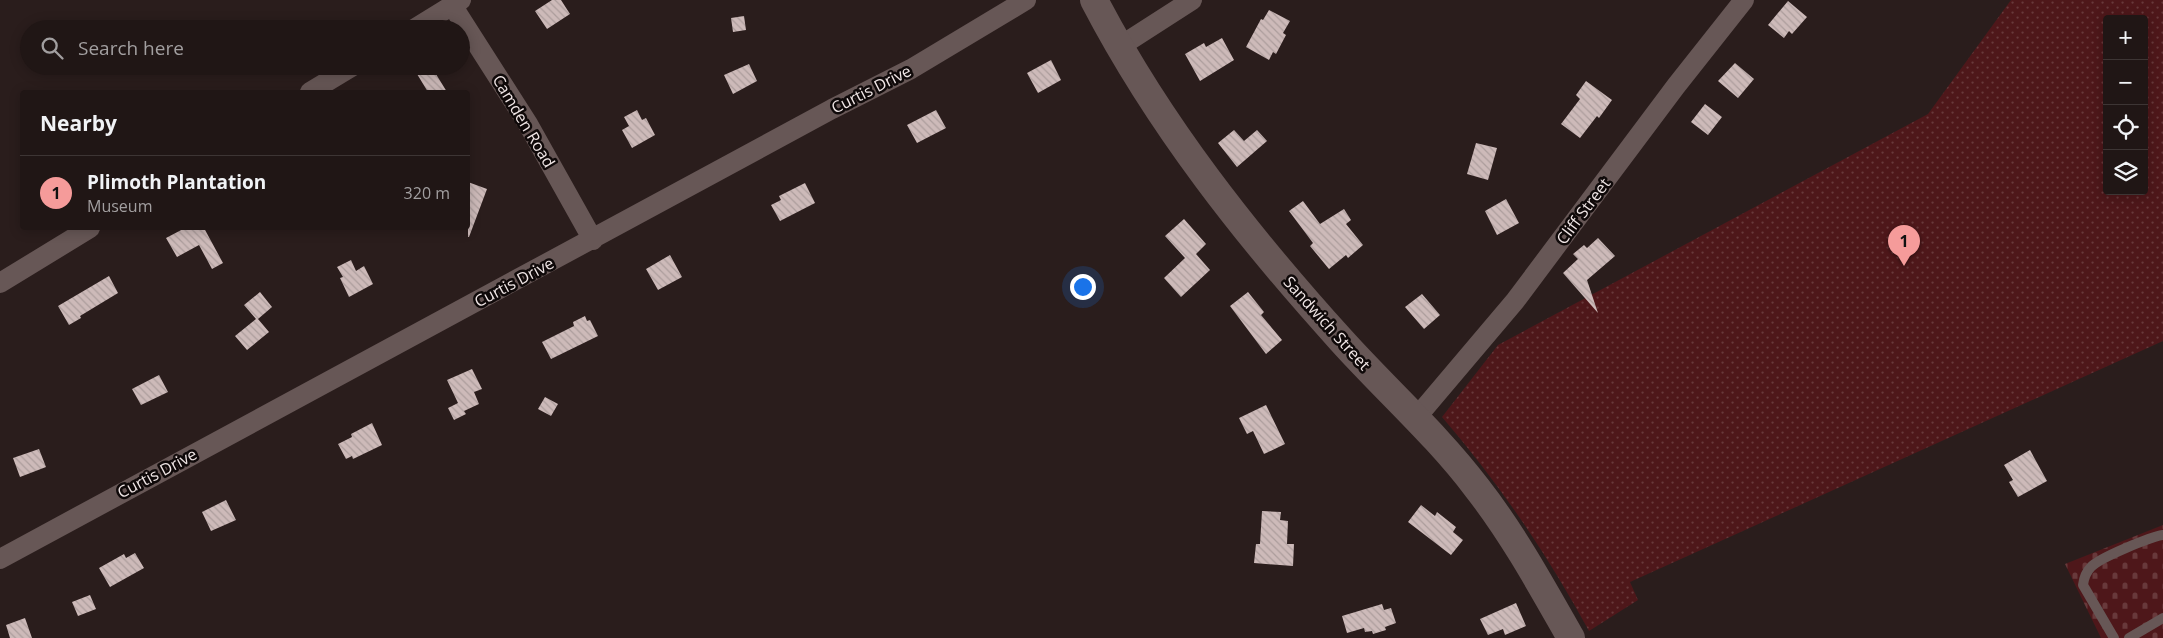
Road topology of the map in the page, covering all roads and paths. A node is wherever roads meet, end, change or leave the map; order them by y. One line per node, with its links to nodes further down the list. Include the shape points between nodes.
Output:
1 (1026, 0): 13 (street, Curtis Drive, via 911,69)
2 (1094, 0): 9 (street, Sandwich Street)
3 (1192, 0): 9 (street)
4 (1744, 0): 15 (street, Cliff Street, via 1510,308)
5 (456, 3): 6 (street); 7 (street, Camden Road)
6 (429, 20)
7 (466, 20)
8 (470, 27): 13 (street, Camden Road)
9 (1118, 48): 15 (street, Sandwich Street, via 1186,150 1256,242 1326,324)
10 (338, 75): 11 (street)
11 (313, 90)
12 (87, 230): 14 (street)
13 (593, 240): 17 (street, Curtis Drive)
14 (0, 283)
15 (1416, 418): 19 (street, Sandwich Street, via 1487,502)
16 (2163, 535): 20 (lane, via 2102,559 2084,576 2083,584)
17 (0, 559)
18 (2162, 620): 21 (lane)
19 (1571, 638)
20 (2114, 638)
21 (2129, 638)

